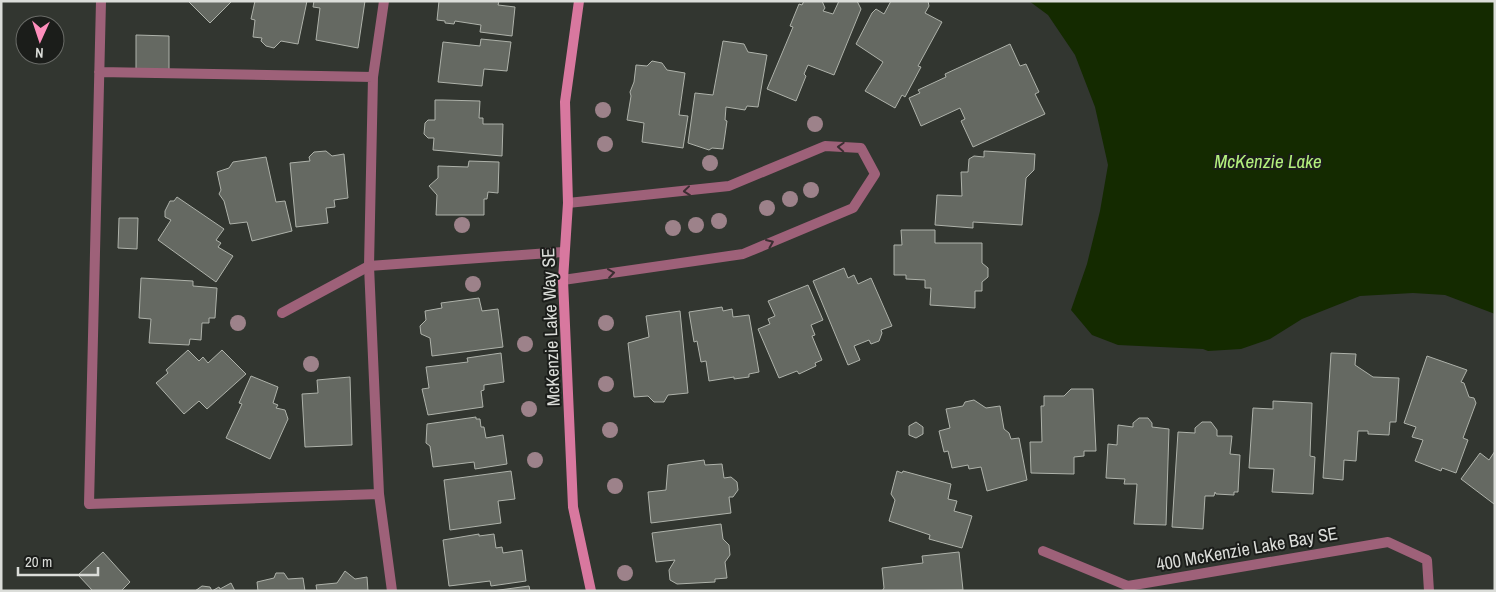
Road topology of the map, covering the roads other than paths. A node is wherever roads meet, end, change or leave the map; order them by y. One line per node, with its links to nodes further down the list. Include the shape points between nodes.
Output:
1 (101, 1): 4 (street)
2 (384, 1): 5 (street)
3 (579, 1): 6 (street, McKenzie Lake Way SE, via 565,102)
4 (99, 72): 5 (street); 11 (street, via 89,504)
5 (373, 77): 8 (street)
6 (568, 203): 7 (street, McKenzie Lake Way SE); 9 (street, one-way to 6, via 743,254 853,208 875,174 861,148 824,146 729,186)
7 (563, 252): 8 (street); 9 (street, McKenzie Lake Way SE)
8 (369, 266): 10 (street); 11 (street)
9 (563, 280): 14 (street, McKenzie Lake Way SE, via 574,507)
10 (282, 313)
11 (379, 494): 13 (street)
12 (1043, 551): 15 (street, 400 McKenzie Lake Bay SE, via 1128,586 1388,542 1427,560)
13 (392, 591)
14 (591, 591)
15 (1429, 591)

